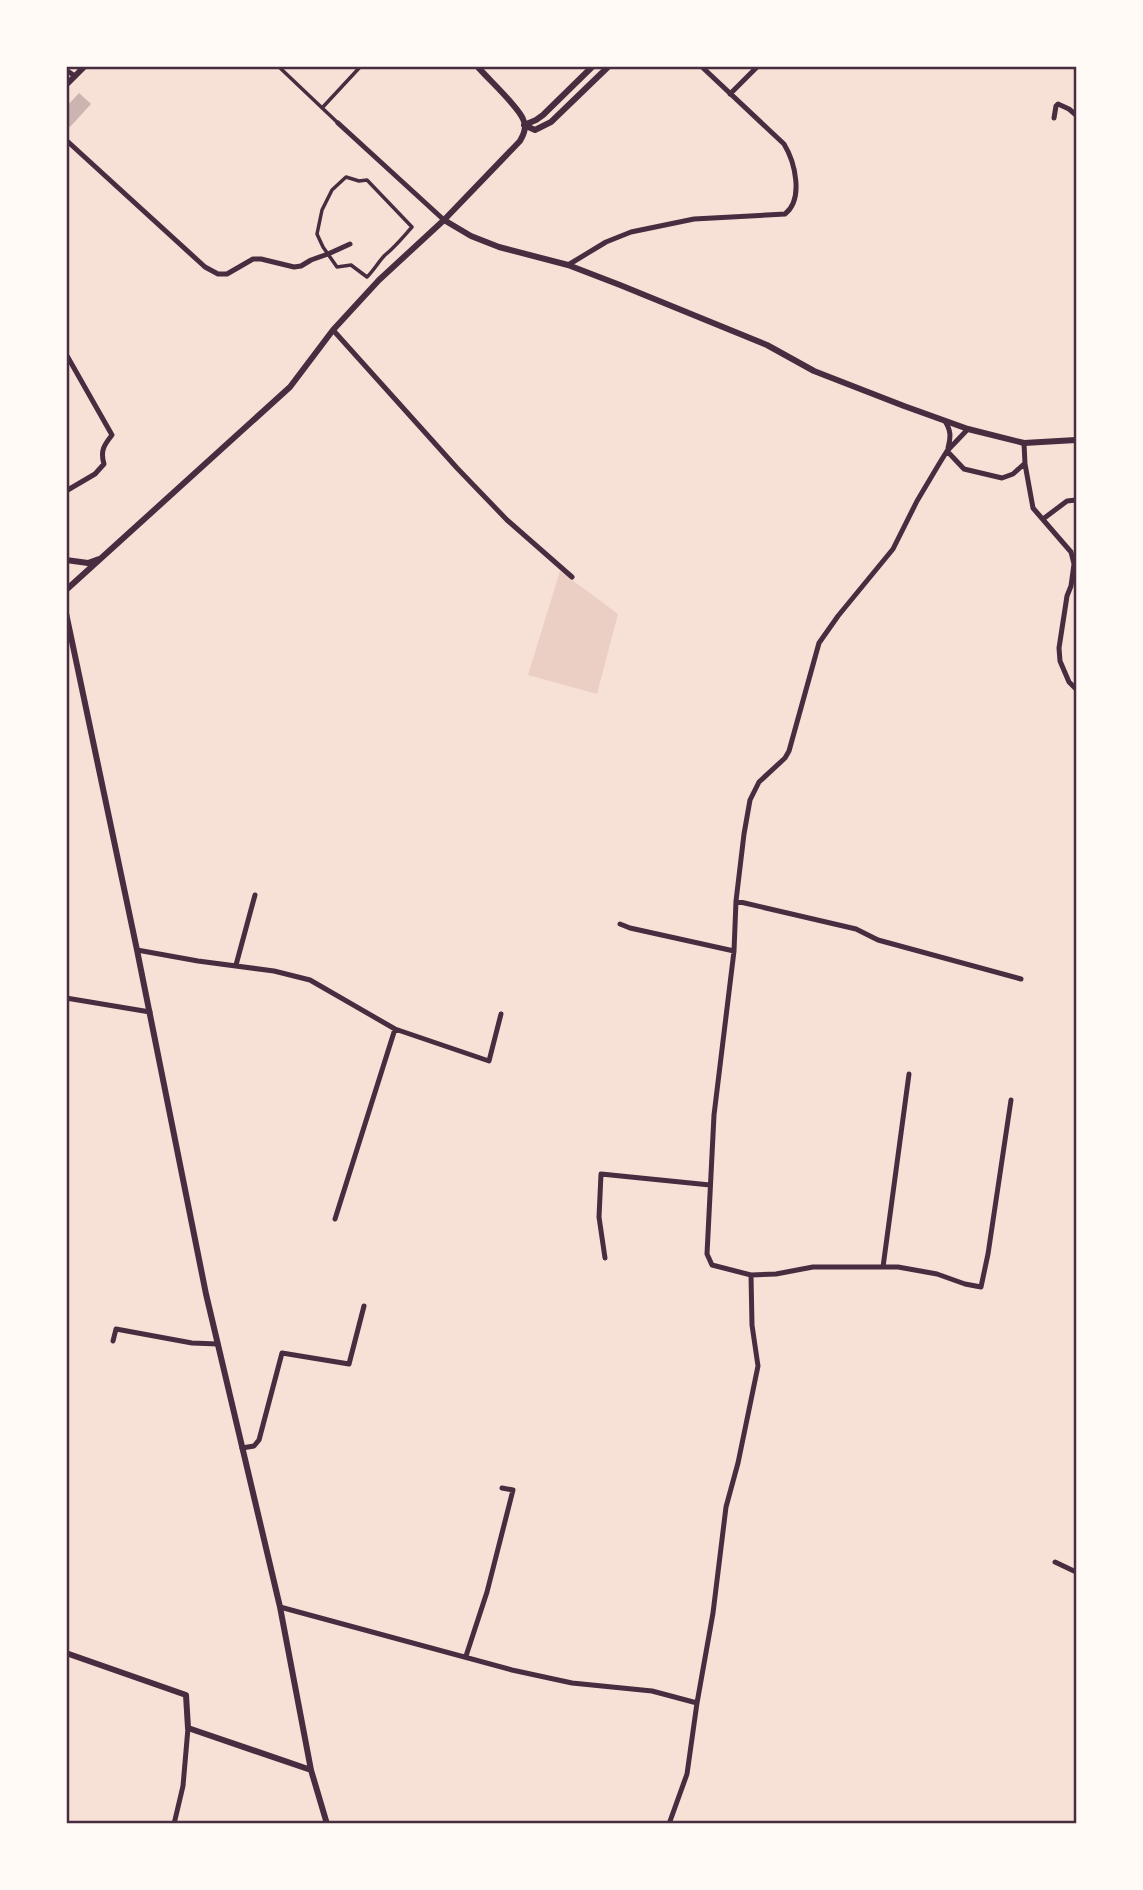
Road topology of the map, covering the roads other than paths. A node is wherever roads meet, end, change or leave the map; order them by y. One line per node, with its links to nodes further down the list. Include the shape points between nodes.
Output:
1 (85, 66): 10 (street)
2 (278, 66): 13 (street)
3 (361, 66): 13 (street)
4 (477, 66): 17 (street)
5 (593, 66): 17 (street, via 543,115)
6 (609, 66): 17 (street, via 551,122 536,130)
7 (701, 66): 12 (street)
8 (758, 66): 12 (street)
9 (66, 70): 10 (street)
10 (75, 76): 11 (street)
11 (66, 85)
12 (730, 94): 22 (street, via 789,153 796,179 792,209 785,214 694,219 631,232)
13 (322, 108): 16 (street)
14 (1076, 115): 15 (street, via 1058,104)
15 (1054, 118)
16 (338, 123): 19 (street)
17 (524, 125): 19 (street, via 520,141)
18 (66, 140): 21 (street, via 218,274 227,274 253,259 294,267)
19 (444, 219): 22 (street, via 471,236); 23 (street)
20 (350, 244): 21 (street)
21 (328, 254): 21 (street, via 317,234 322,211 332,190 346,177 367,180 412,226 367,277 351,265 337,267)
22 (568, 265): 25 (street)
23 (334, 330): 34 (street, via 290,387); 36 (street, via 507,520)
24 (66, 354): 31 (street, via 112,435 103,447 104,464)
25 (944, 421): 26 (street); 29 (street, via 951,436)
26 (968, 429): 28 (street); 29 (street)
27 (1076, 440): 28 (street)
28 (1024, 443): 30 (street)
29 (947, 451): 30 (street, via 964,469 1002,478); 41 (street, via 893,550 819,643 789,751 759,782 750,800)
30 (1025, 464): 33 (street, via 1033,508)
31 (66, 491)
32 (1076, 500): 33 (street, via 1067,501)
33 (1044, 519): 39 (street, via 1071,552 1074,564 1059,648 1060,661)
34 (104, 558): 35 (street, via 88,563); 37 (street)
35 (66, 560)
36 (572, 578)
37 (66, 590)
38 (66, 613): 43 (street)
39 (1076, 689)
40 (255, 895): 45 (street)
41 (736, 901): 44 (street); 46 (street, via 856,929 878,940)
42 (620, 924): 44 (street)
43 (137, 950): 45 (street); 48 (street)
44 (734, 951): 53 (street)
45 (236, 965): 50 (street, via 310,980)
46 (1021, 979)
47 (66, 998): 48 (street)
48 (150, 1012): 60 (street)
49 (501, 1014): 50 (street, via 489,1060)
50 (395, 1029): 54 (street)
51 (909, 1074): 56 (street)
52 (1011, 1100): 56 (street, via 981,1287 937,1274)
53 (710, 1185): 55 (street, via 601,1174 599,1217); 57 (street, via 707,1254 712,1265)
54 (335, 1219)
55 (606, 1258)
56 (883, 1267): 57 (street, via 813,1267)
57 (751, 1275): 68 (street, via 758,1366 726,1507)
58 (364, 1306): 61 (street, via 349,1364 282,1353 259,1440)
59 (113, 1341): 60 (street, via 116,1329)
60 (218, 1344): 61 (street)
61 (242, 1448): 65 (street)
62 (502, 1488): 67 (street, via 513,1490)
63 (1055, 1562): 64 (street)
64 (1076, 1572)
65 (280, 1607): 67 (street); 70 (street)
66 (66, 1653): 69 (street, via 186,1695)
67 (466, 1656): 68 (street, via 572,1683 652,1692)
68 (697, 1703): 73 (street, via 687,1774)
69 (188, 1728): 70 (street); 71 (street)
70 (311, 1770): 72 (street)
71 (174, 1824)
72 (327, 1824)
73 (669, 1824)

